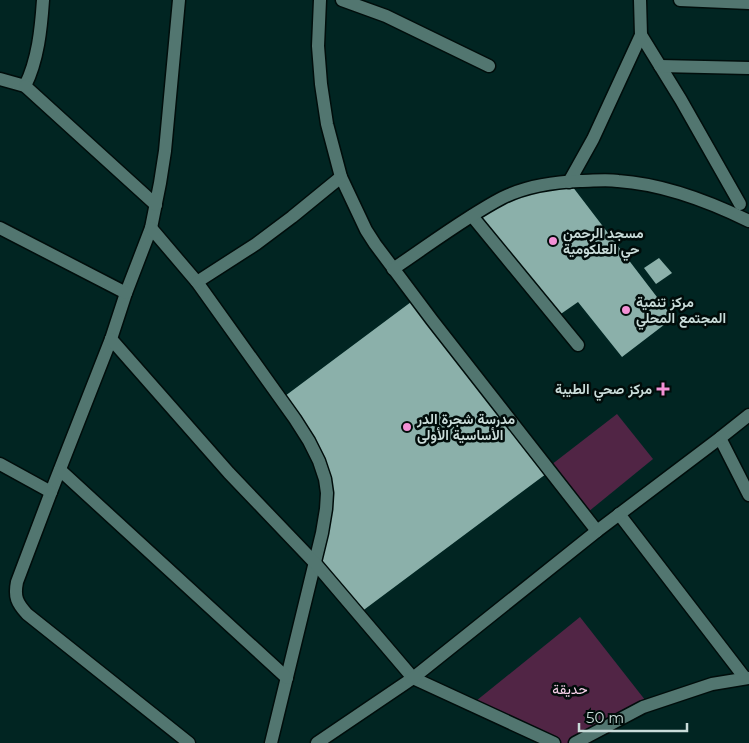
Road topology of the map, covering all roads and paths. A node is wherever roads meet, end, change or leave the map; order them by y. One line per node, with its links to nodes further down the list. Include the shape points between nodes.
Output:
1 (43, 0): 13 (street, via 36,55)
2 (178, 0): 17 (street, via 165,151)
3 (320, 0): 14 (street, via 320,84)
4 (342, 0): 9 (street, via 386,16)
5 (640, 0): 8 (street)
6 (680, 0): 7 (street)
7 (749, 3)
8 (641, 35): 10 (street); 15 (street, via 593,140)
9 (489, 66)
10 (660, 66): 11 (street); 16 (street)
11 (749, 68)
12 (0, 79): 13 (street)
13 (25, 86): 17 (street)
14 (341, 177): 23 (street, via 366,230); 24 (street, via 256,244)
15 (568, 182): 18 (street, via 617,180 647,184); 19 (street, via 526,189 503,197)
16 (744, 202): 18 (street)
17 (156, 205): 22 (street)
18 (729, 211): 20 (street)
19 (472, 216): 23 (street); 27 (street)
20 (749, 221)
21 (0, 228): 25 (street)
22 (150, 228): 24 (street); 25 (street)
23 (394, 269): 35 (street)
24 (197, 282): 36 (street, via 295,419 319,461 327,493)
25 (126, 293): 26 (street)
26 (111, 339): 31 (street); 36 (street, via 229,473)
27 (578, 345)
28 (749, 415): 29 (street)
29 (720, 438): 33 (street); 34 (street)
30 (0, 464): 32 (street)
31 (60, 470): 32 (street); 37 (street)
32 (51, 492): 40 (street, via 17,582 18,602 48,631)
33 (749, 495)
34 (619, 514): 35 (street); 39 (street)
35 (597, 531): 38 (street)
36 (315, 564): 37 (street); 38 (street)
37 (287, 678): 41 (street)
38 (413, 678): 42 (street); 43 (street)
39 (747, 678): 44 (street, via 712,684 643,707)
40 (189, 743)
41 (271, 743)
42 (317, 743)
43 (554, 743)
44 (575, 743)

